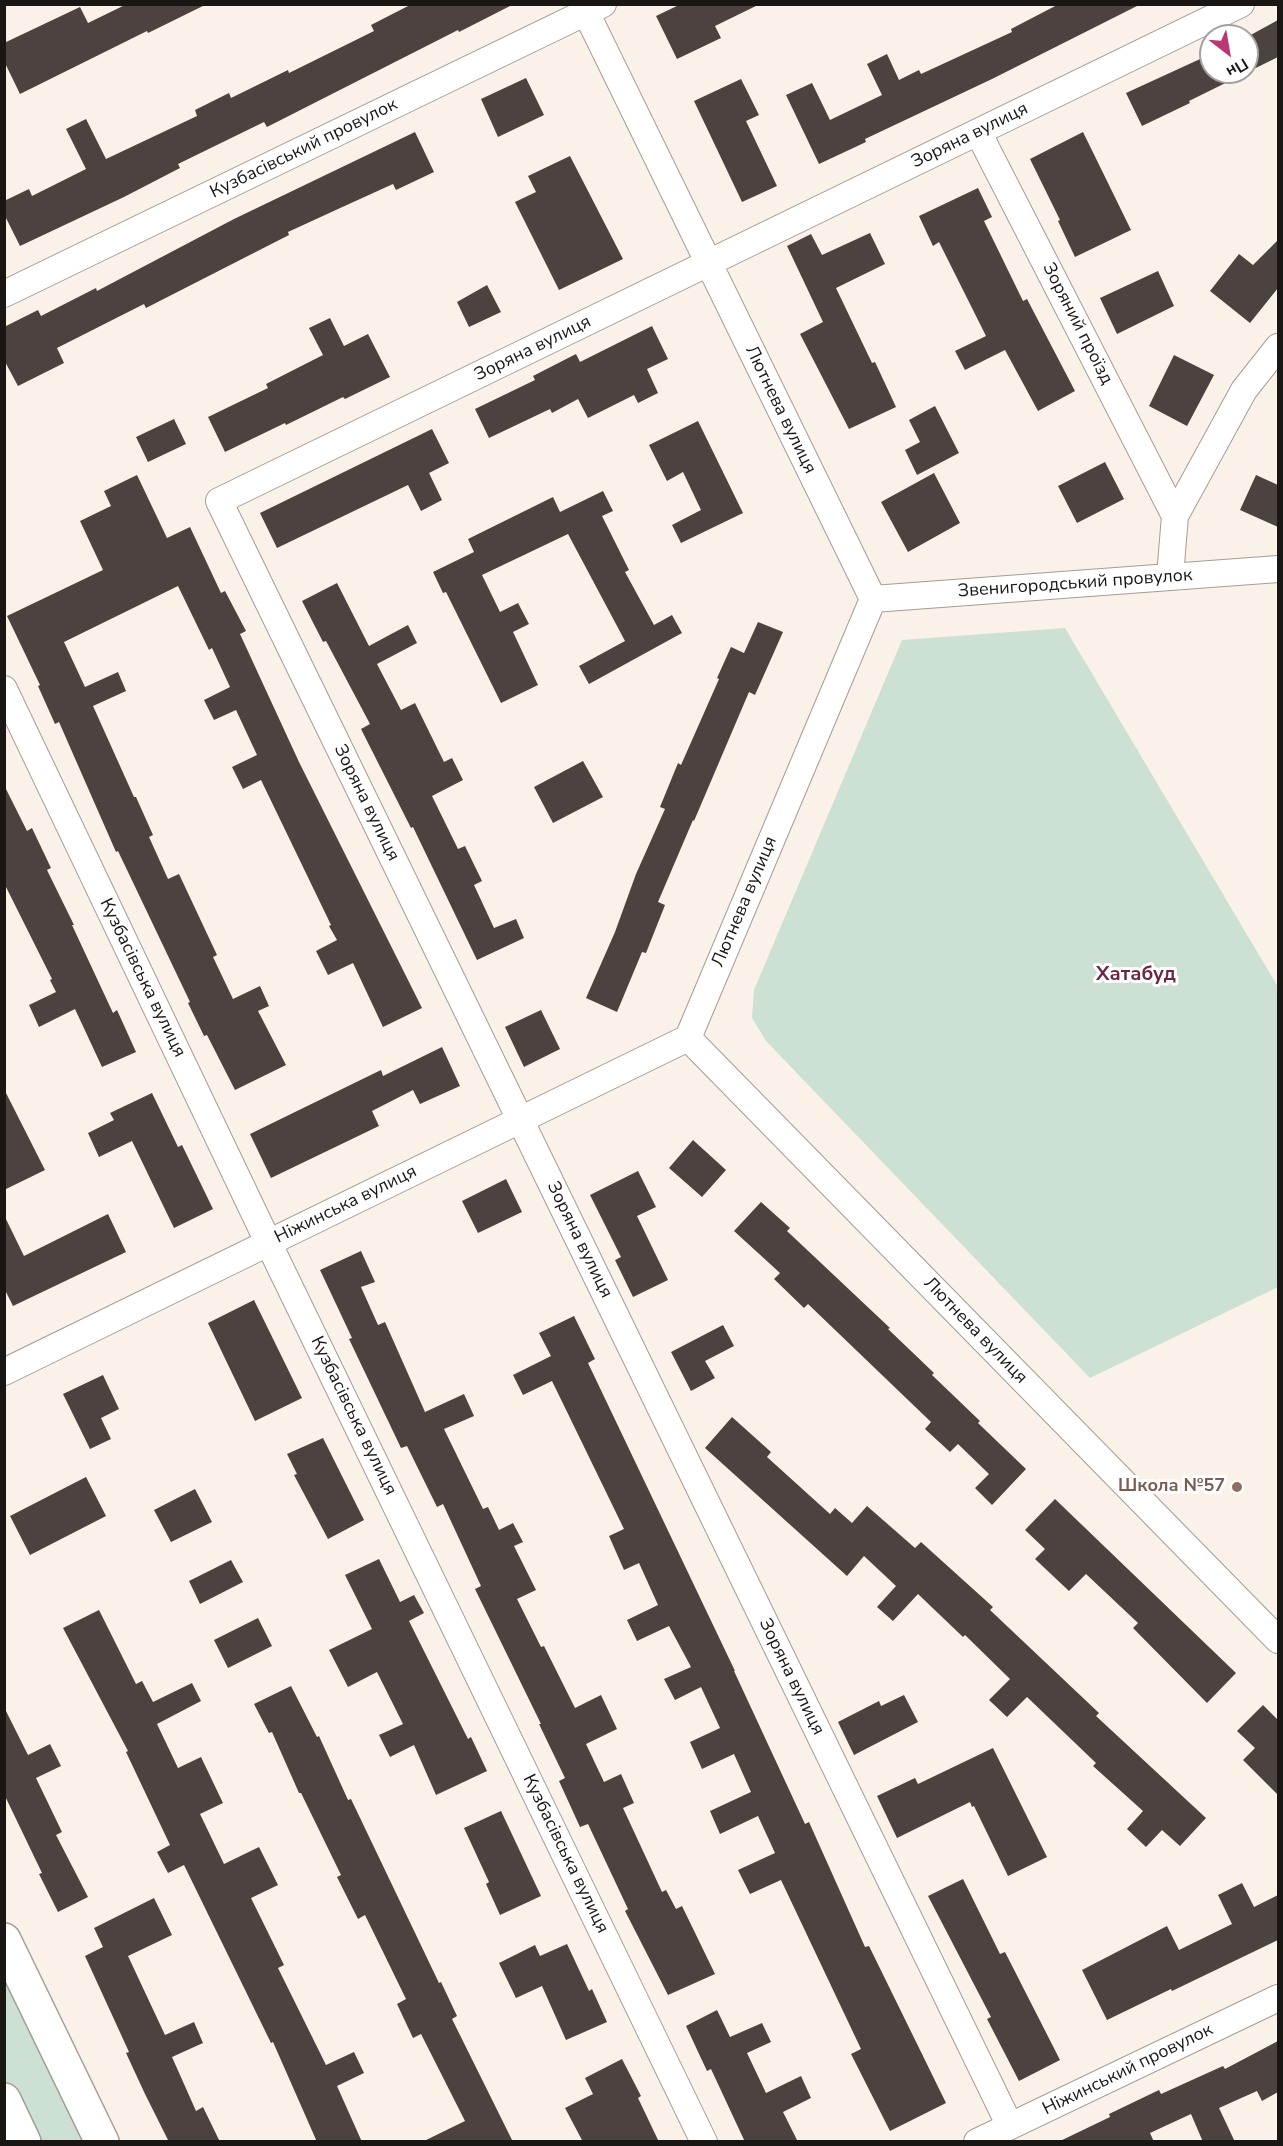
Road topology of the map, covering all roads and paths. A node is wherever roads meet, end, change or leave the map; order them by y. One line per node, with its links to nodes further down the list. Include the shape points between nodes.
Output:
1 (1241, 4): 3 (street, Зоряна вулиця)
2 (590, 7): 4 (street, Лютнева вулиця); 5 (street, Кузбасівський провулок)
3 (978, 132): 4 (street, Зоряна вулиця); 7 (street, Зоряний проїзд)
4 (708, 263): 10 (street, Лютнева вулиця); 13 (street, Зоряна вулиця, via 219,501)
5 (4, 294)
6 (1278, 347): 7 (street, via 1244,390)
7 (1175, 516): 9 (street)
8 (1278, 569): 9 (street, Звенигородський провулок)
9 (1170, 576): 10 (street, Звенигородський провулок)
10 (873, 599): 12 (street, Лютнева вулиця)
11 (4, 689): 14 (street, Кузбасівська вулиця)
12 (688, 1038): 13 (street, Ніжинська вулиця); 16 (street, Лютнева вулиця)
13 (520, 1119): 14 (street, Ніжинська вулиця); 20 (street, Зоряна вулиця)
14 (268, 1242): 15 (street, Ніжинська вулиця); 23 (street, Кузбасівська вулиця)
15 (4, 1372)
16 (1278, 1641)
17 (4, 1940): 22 (main road)
18 (1278, 1998): 20 (street, Ніжинський провулок)
19 (4, 2100): 21 (main road)
20 (1010, 2126): 24 (street, Ніжинський провулок)
21 (24, 2142)
22 (102, 2142)
23 (704, 2142)
24 (977, 2142)

